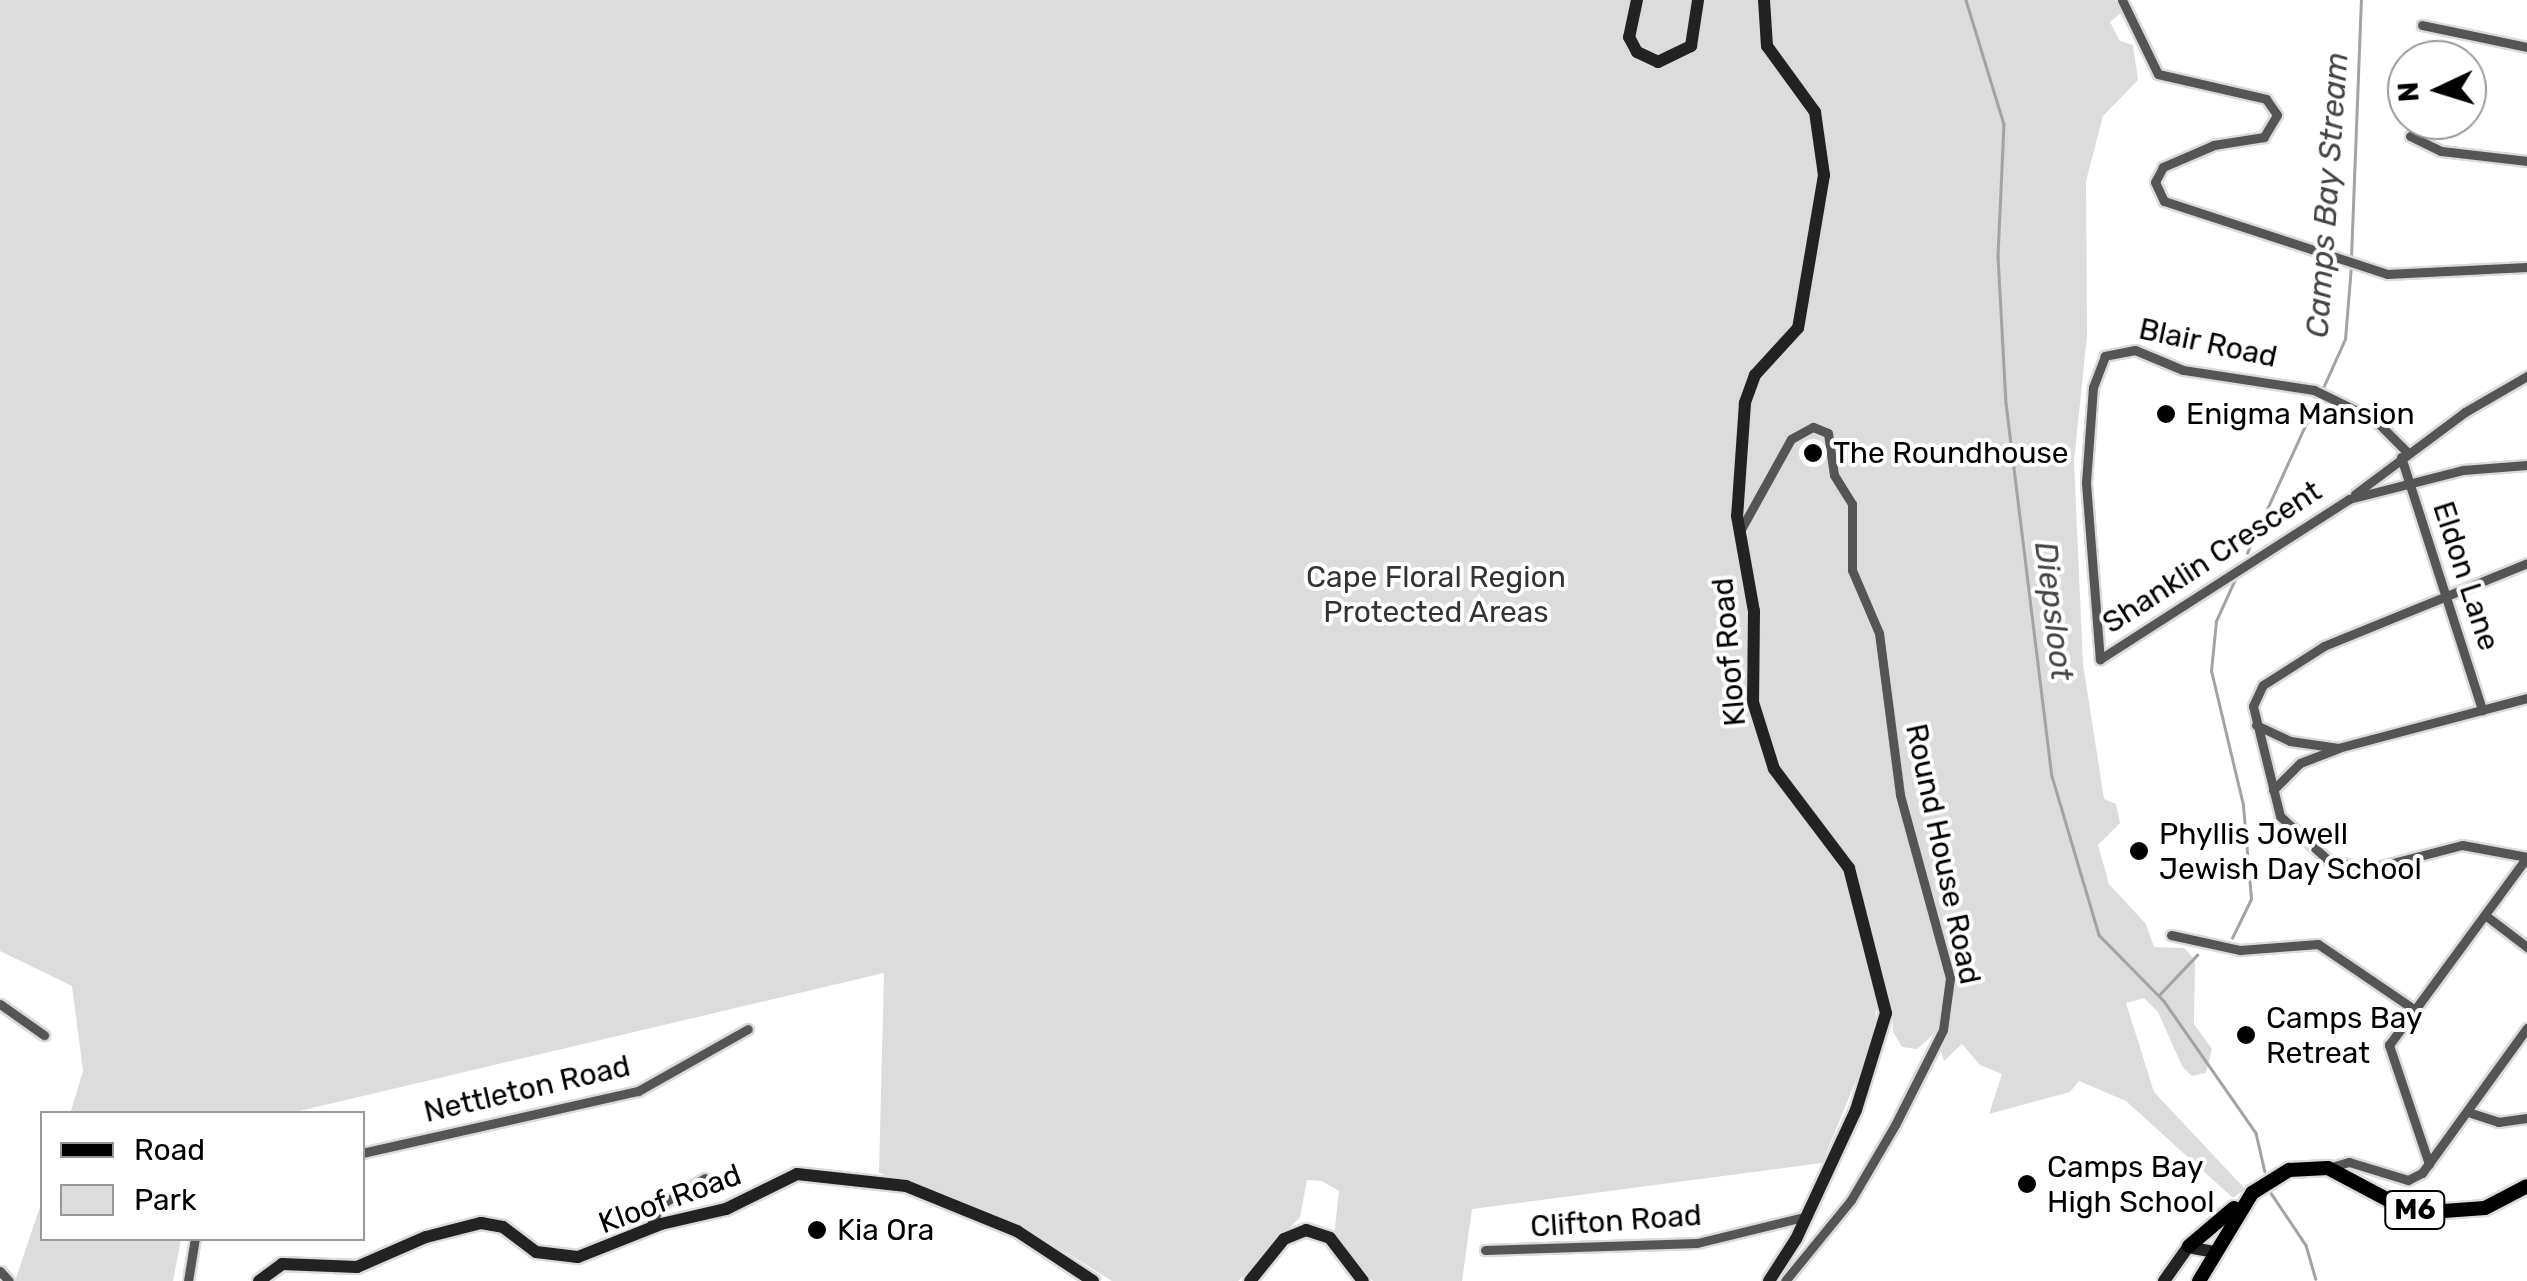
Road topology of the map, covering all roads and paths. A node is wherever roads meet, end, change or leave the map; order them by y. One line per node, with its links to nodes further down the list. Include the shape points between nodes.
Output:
1 (1637, 0): 2 (main road, via 1630,40 1644,57 1662,62 1690,46)
2 (1698, 0)
3 (1764, 0): 15 (main road, Kloof Road, via 1768,50 1816,114 1824,182 1798,328 1747,395)
4 (2122, 0): 9 (street, via 2158,74 2266,100 2277,115 2264,138 2214,145 2162,168 2155,182 2160,197 2352,264 2410,277)
5 (2422, 25): 6 (street)
6 (2527, 48)
7 (2419, 140): 8 (street, via 2442,151)
8 (2527, 161)
9 (2527, 267)
10 (2527, 376): 11 (street)
11 (2404, 455): 13 (street, Eldon Lane); 14 (street); 18 (street, Blair Road, via 2395,434 2314,390 2183,370 2135,350 2104,356 2093,386 2086,483)
12 (2527, 465): 13 (street, Shanklin Crescent, via 2478,467)
13 (2410, 483): 14 (street, Shanklin Crescent); 17 (street, Eldon Lane)
14 (2348, 499): 18 (street, Shanklin Crescent)
15 (1740, 531): 41 (main road, Kloof Road, via 1754,606 1752,688 1759,734 1774,769 1847,864 1885,1002 1870,1074); 55 (street, Round House Road, via 1795,434 1813,427 1828,433 1834,476 1854,514 1852,570 1879,633 1900,795 1950,978 1943,1030 1910,1099 1852,1200)
16 (2527, 563): 17 (street)
17 (2448, 596): 20 (street, Eldon Lane); 21 (street, via 2330,643 2270,679 2254,698)
18 (2100, 659)
19 (2527, 698): 20 (street)
20 (2482, 710): 22 (street)
21 (2256, 725): 22 (street, via 2290,741); 23 (street)
22 (2338, 748): 23 (street, via 2300,763)
23 (2273, 790): 24 (street, via 2280,816 2297,838 2348,868 2381,867 2462,845)
24 (2527, 857): 25 (street)
25 (2485, 915): 27 (street); 29 (street)
26 (2171, 935): 29 (street, via 2240,950 2318,944)
27 (2527, 946)
28 (0, 1004): 32 (street)
29 (2414, 1010): 36 (street, via 2388,1050)
30 (748, 1028): 35 (street, Nettleton Road, via 638,1091)
31 (2527, 1028): 33 (street)
32 (44, 1034)
33 (2468, 1112): 34 (street, via 2498,1122); 36 (street)
34 (2527, 1118)
35 (365, 1151)
36 (2429, 1164): 37 (street, via 2408,1180 2350,1162)
37 (2328, 1168): 39 (main road, M6, via 2392,1202 2430,1212 2485,1208); 40 (main road, via 2289,1170)
38 (705, 1178): 42 (street, via 662,1204)
39 (2527, 1186)
40 (2252, 1192): 44 (main road); 46 (main road)
41 (1808, 1216): 45 (street, Clifton Road, via 1697,1243); 54 (main road, Kloof Road)
42 (649, 1228): 50 (main road, Kloof Road, via 578,1257 536,1252 502,1227 482,1223 347,1269 282,1264); 51 (main road, Kloof Road, via 726,1210 797,1174 886,1182 1017,1231)
43 (195, 1241): 49 (street)
44 (2189, 1246): 46 (main road); 56 (main road)
45 (1485, 1250)
46 (2214, 1252): 57 (main road)
47 (0, 1271): 48 (street)
48 (9, 1281)
49 (188, 1281)
50 (260, 1281)
51 (1094, 1281)
52 (1250, 1281): 53 (main road, via 1284,1239 1306,1230 1330,1238)
53 (1363, 1281)
54 (1769, 1281)
55 (1785, 1281)
56 (2164, 1281)
57 (2199, 1281)

